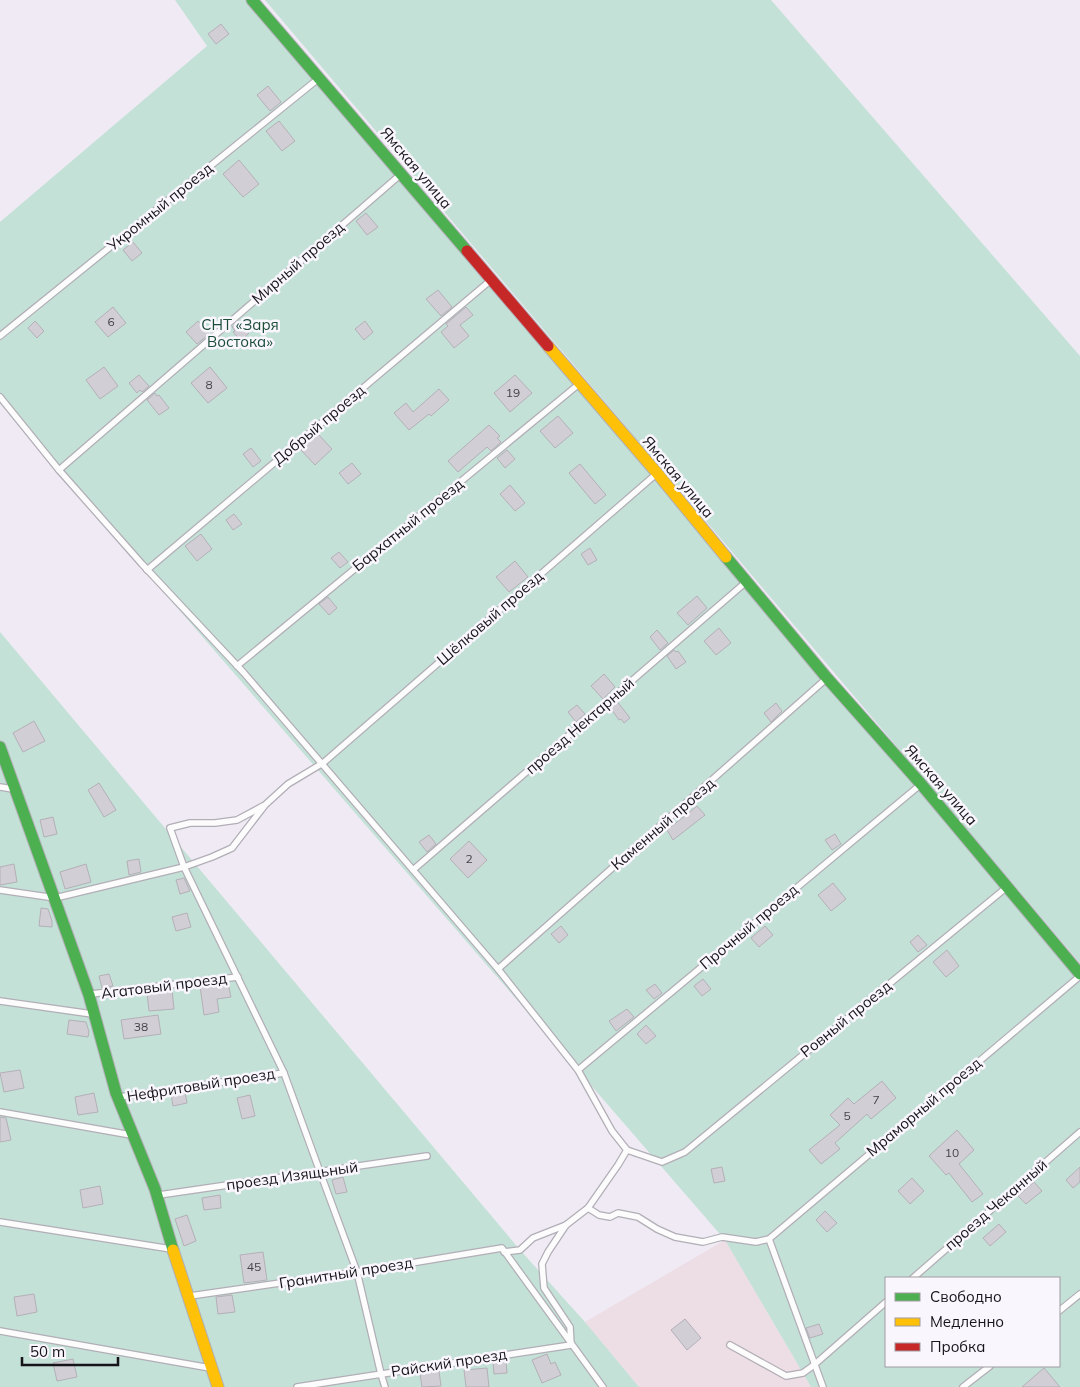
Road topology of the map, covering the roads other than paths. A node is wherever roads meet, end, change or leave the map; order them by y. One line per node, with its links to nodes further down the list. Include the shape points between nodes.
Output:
1 (252, 0): 2 (street, Ямская улица)
2 (319, 78): 3 (street, Ямская улица); 5 (lane, Укромный проезд)
3 (402, 173): 4 (street, Ямская улица); 8 (lane, Мирный проезд)
4 (490, 280): 6 (street, Ямская улица); 10 (lane, Добрый проезд)
5 (0, 336)
6 (580, 384): 9 (street, Ямская улица); 12 (lane, Бархатный проезд)
7 (0, 397): 8 (lane)
8 (59, 470): 10 (lane)
9 (657, 473): 11 (street, Ямская улица); 15 (lane, Шёлковый проезд)
10 (147, 570): 12 (lane)
11 (747, 581): 13 (street, Ямская улица); 21 (lane, проезд Нектарный)
12 (237, 666): 15 (lane)
13 (827, 678): 16 (street, Ямская улица); 25 (lane, Каменный проезд)
14 (0, 747): 18 (street)
15 (322, 763): 19 (lane, Шёлковый проезд, via 288,784); 21 (lane)
16 (921, 784): 22 (street, Ямская улица); 31 (lane, Прочный проезд)
17 (0, 787): 18 (lane)
18 (16, 789): 24 (street)
19 (265, 805): 20 (lane, via 232,848); 20 (lane, via 237,820 190,823 170,828)
20 (184, 866): 24 (lane); 27 (lane)
21 (413, 870): 25 (lane)
22 (1008, 887): 26 (street, Ямская улица); 37 (lane, Ровный проезд, via 685,1152 662,1162)
23 (0, 890): 24 (lane)
24 (56, 898): 28 (street)
25 (498, 969): 31 (lane)
26 (1080, 975): 44 (lane, Мраморный проезд)
27 (238, 977): 28 (lane, Агатовый проезд); 32 (lane)
28 (89, 995): 30 (street)
29 (0, 1001): 30 (lane, Агатовый проезд)
30 (94, 1014): 33 (street)
31 (578, 1070): 37 (lane, via 612,1131)
32 (284, 1073): 33 (lane, Нефритовый проезд); 39 (lane)
33 (118, 1098): 36 (street)
34 (0, 1112): 36 (lane)
35 (1080, 1132): 48 (lane, проезд Чеканный)
36 (135, 1136): 40 (street)
37 (628, 1150): 41 (lane)
38 (427, 1156): 39 (lane, проезд Изящьный)
39 (320, 1172): 40 (lane, проезд Изящьный); 47 (lane)
40 (157, 1195): 45 (street)
41 (588, 1208): 43 (lane); 44 (lane, via 610,1217 618,1213 638,1217 675,1237 703,1242 722,1236 756,1242)
42 (0, 1222): 45 (lane)
43 (566, 1225): 46 (lane, Гранитный проезд, via 533,1238 520,1250); 54 (lane, via 542,1264 544,1288 570,1327)
44 (769, 1239): 56 (lane)
45 (174, 1250): 50 (street)
46 (503, 1250): 47 (lane, Гранитный проезд); 54 (lane)
47 (358, 1272): 50 (lane, Гранитный проезд); 59 (lane)
48 (914, 1277)
49 (1080, 1294): 52 (lane)
50 (190, 1296): 58 (street)
51 (885, 1303): 56 (lane)
52 (1060, 1310)
53 (0, 1331): 58 (lane)
54 (571, 1344): 59 (lane, Райский проезд); 63 (lane)
55 (730, 1345): 56 (lane, via 786,1376 803,1373)
56 (814, 1365): 64 (lane)
57 (989, 1367): 65 (lane)
58 (212, 1368): 60 (street)
59 (381, 1374): 61 (lane, Райский проезд); 62 (lane)
60 (218, 1387)
61 (297, 1387)
62 (385, 1387)
63 (603, 1387)
64 (823, 1387)
65 (963, 1387)

